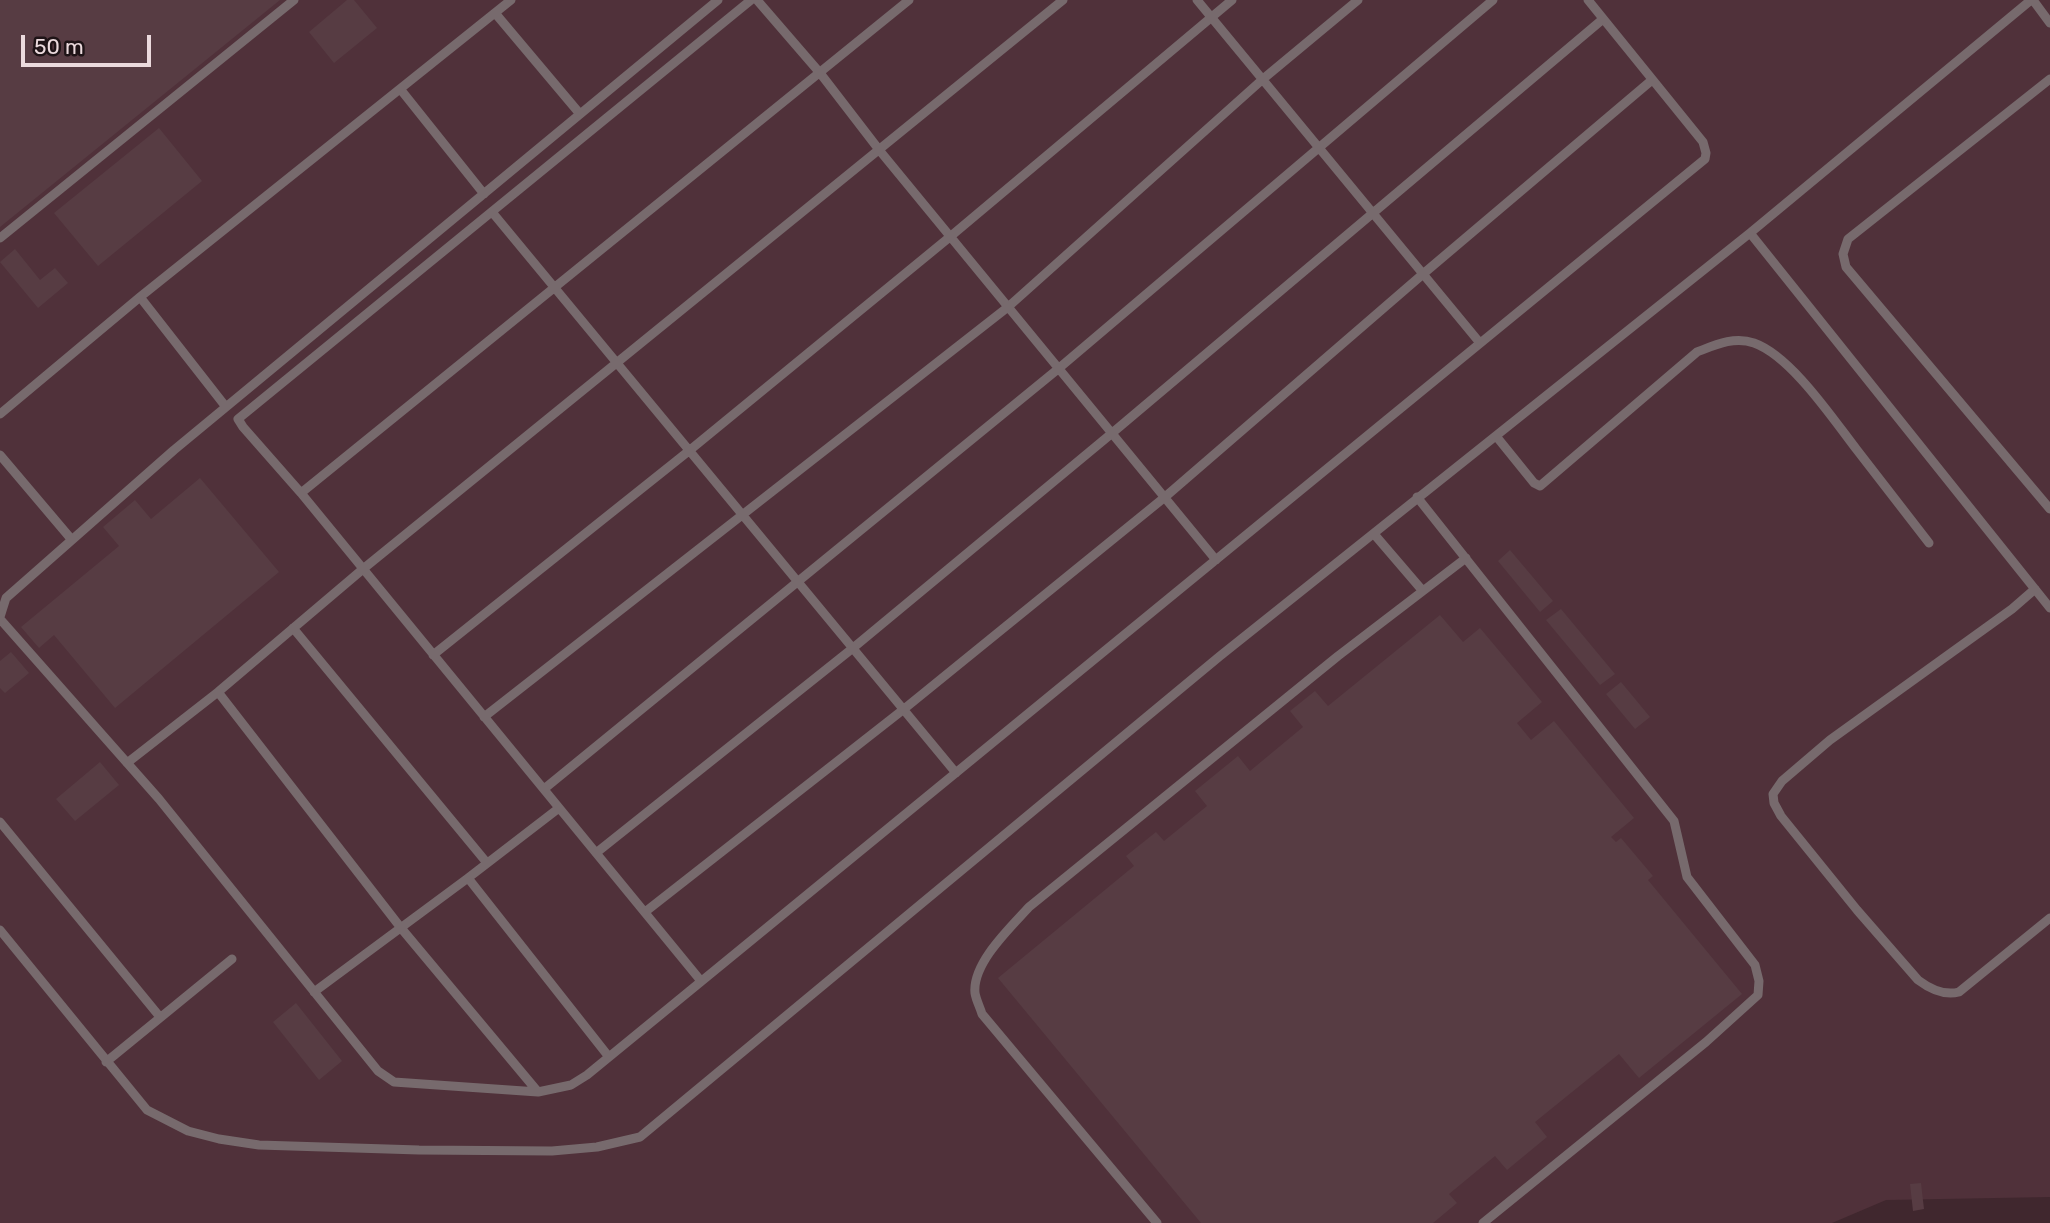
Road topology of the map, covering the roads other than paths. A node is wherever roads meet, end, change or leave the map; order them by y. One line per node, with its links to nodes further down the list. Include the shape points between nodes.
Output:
1 (294, 0): 31 (lane)
2 (511, 0): 14 (lane)
3 (718, 0): 23 (lane)
4 (751, 0): 27 (lane)
5 (757, 0): 18 (lane)
6 (909, 0): 18 (lane)
7 (1063, 0): 25 (lane)
8 (1197, 0): 15 (lane)
9 (1232, 0): 15 (lane)
10 (1358, 0): 19 (lane)
11 (1493, 0): 24 (lane)
12 (1588, 0): 16 (lane)
13 (2032, 0): 17 (lane); 29 (lane)
14 (495, 13): 22 (lane); 23 (lane)
15 (1212, 18): 19 (lane); 30 (lane)
16 (1603, 19): 21 (lane); 28 (lane)
17 (2050, 23)
18 (820, 73): 25 (lane); 33 (lane)
19 (1263, 79): 24 (lane); 35 (lane)
20 (2050, 79): 48 (lane, via 1848,239 1843,258)
21 (1653, 80): 32 (lane); 36 (lane, via 1703,142 1705,159)
22 (401, 90): 26 (lane); 34 (lane)
23 (580, 114): 26 (lane)
24 (1319, 148): 28 (lane); 38 (lane)
25 (880, 151): 30 (lane); 37 (lane)
26 (484, 194): 39 (lane)
27 (492, 212): 33 (lane); 45 (lane, via 240,417 243,427)
28 (1372, 213): 32 (lane); 41 (lane)
29 (1751, 233): 42 (lane); 57 (lane)
30 (951, 236): 35 (lane); 43 (lane)
31 (0, 237)
32 (1423, 274): 36 (lane); 47 (lane)
33 (556, 288): 37 (lane); 45 (lane)
34 (140, 298): 39 (lane); 40 (lane)
35 (1007, 307): 38 (lane); 49 (lane)
36 (1480, 343): 54 (lane)
37 (618, 362): 43 (lane); 55 (lane)
38 (1058, 369): 41 (lane); 56 (lane)
39 (226, 407): 51 (lane)
40 (0, 414)
41 (1111, 434): 47 (lane); 62 (lane)
42 (1496, 436): 46 (lane); 52 (lane, via 1540,486 1697,352 1738,340 1755,343 1792,370 1814,394)
43 (690, 450): 49 (lane); 63 (lane)
44 (0, 455): 51 (lane)
45 (301, 493): 55 (lane)
46 (1418, 497): 50 (lane); 53 (lane)
47 (1165, 498): 54 (lane); 65 (lane)
48 (2050, 509)
49 (742, 513): 56 (lane); 66 (lane)
50 (1374, 534): 58 (lane); 84 (lane, via 640,1137 552,1151 259,1145 188,1131 147,1110)
51 (72, 540): 60 (lane, via 6,598)
52 (1929, 543)
53 (1466, 558): 58 (lane); 87 (lane, via 1674,821 1688,877 1755,965 1759,981 1759,995 1706,1042)
54 (1216, 560): 68 (lane)
55 (363, 569): 61 (lane); 63 (lane)
56 (797, 580): 62 (lane); 69 (lane)
57 (2035, 589): 59 (lane); 76 (lane, via 1830,740 1773,794 1781,816 1857,910 1929,988 1959,992)
58 (1422, 590): 86 (lane, via 1029,906 980,968 975,992 982,1014)
59 (2050, 608)
60 (0, 618): 67 (lane)
61 (293, 628): 64 (lane); 73 (lane)
62 (853, 648): 65 (lane); 72 (lane)
63 (433, 654): 66 (lane)
64 (218, 692): 67 (lane); 77 (lane)
65 (904, 709): 68 (lane); 75 (lane)
66 (484, 717): 69 (lane)
67 (127, 763): 81 (lane)
68 (956, 773): 80 (lane)
69 (544, 789): 70 (lane)
70 (559, 807): 72 (lane); 73 (lane)
71 (0, 822): 82 (lane)
72 (596, 853): 75 (lane)
73 (487, 863): 74 (lane)
74 (468, 878): 77 (lane); 83 (lane)
75 (645, 912): 80 (lane)
76 (2050, 918)
77 (401, 928): 81 (lane); 85 (lane)
78 (0, 930): 84 (lane)
79 (232, 959): 82 (lane)
80 (701, 981): 83 (lane)
81 (314, 992): 85 (lane, via 394,1083)
82 (160, 1017): 84 (lane)
83 (609, 1057): 85 (lane, via 571,1085)
84 (106, 1062)
85 (538, 1092)
86 (1157, 1223)
87 (1483, 1223)

